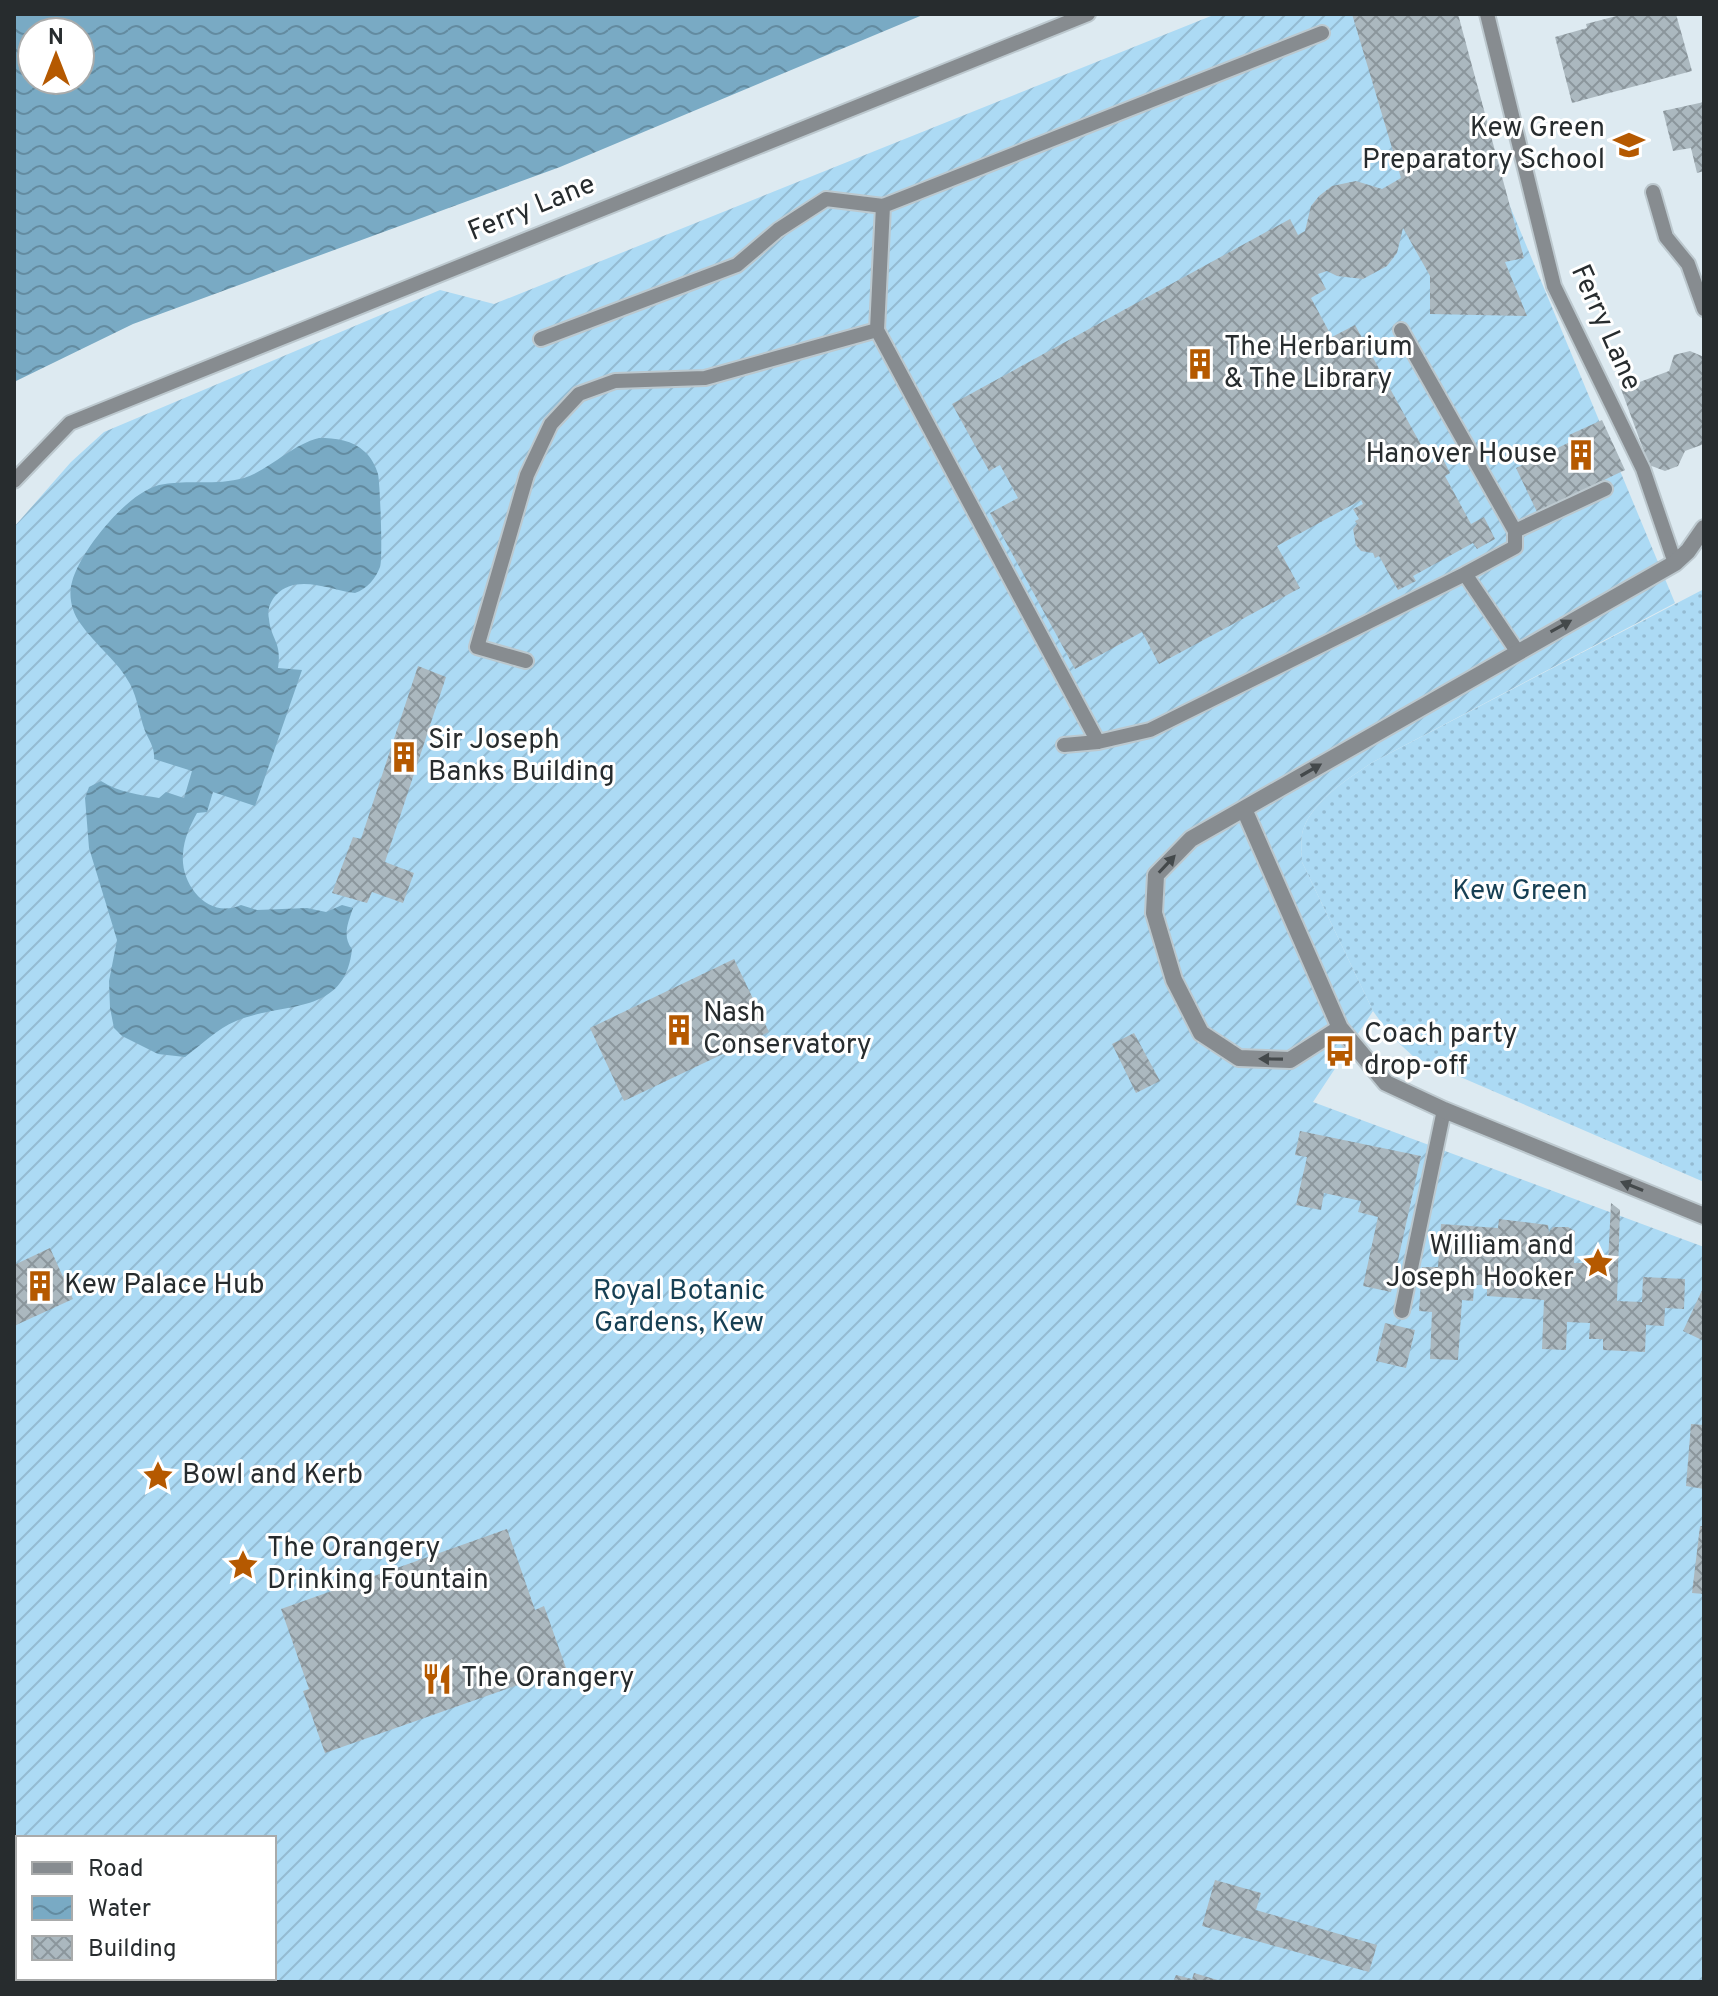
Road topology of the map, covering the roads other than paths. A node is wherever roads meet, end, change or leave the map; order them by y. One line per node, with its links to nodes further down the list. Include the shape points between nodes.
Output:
1 (1088, 14): 10 (lane, Ferry Lane, via 70,423)
2 (1487, 14): 14 (lane, Ferry Lane, via 1554,286 1643,469)
3 (1322, 33): 5 (lane)
4 (1653, 192): 6 (lane, via 1666,237 1688,264)
5 (883, 206): 7 (lane); 9 (lane, via 826,199 737,265)
6 (1704, 309)
7 (877, 330): 17 (lane, via 705,378 615,381 579,394 551,424 527,475 477,647); 18 (lane)
8 (1401, 330): 13 (lane)
9 (541, 339)
10 (14, 481)
11 (1605, 489): 13 (lane)
12 (1704, 528): 14 (street)
13 (1515, 531): 15 (lane, via 1515,547)
14 (1675, 563): 16 (street, one-way to 14)
15 (1465, 574): 16 (lane); 18 (lane, via 1150,730)
16 (1517, 651): 20 (street, one-way to 16)
17 (526, 661)
18 (1098, 742): 19 (lane)
19 (1064, 745)
20 (1244, 809): 21 (street); 21 (street, one-way to 20, via 1290,1060 1239,1058 1201,1033 1174,980 1154,913 1156,875 1191,839)
21 (1340, 1028): 22 (street, via 1386,1083)
22 (1444, 1110): 23 (street, one-way to 22); 24 (lane)
23 (1704, 1216)
24 (1402, 1311)

